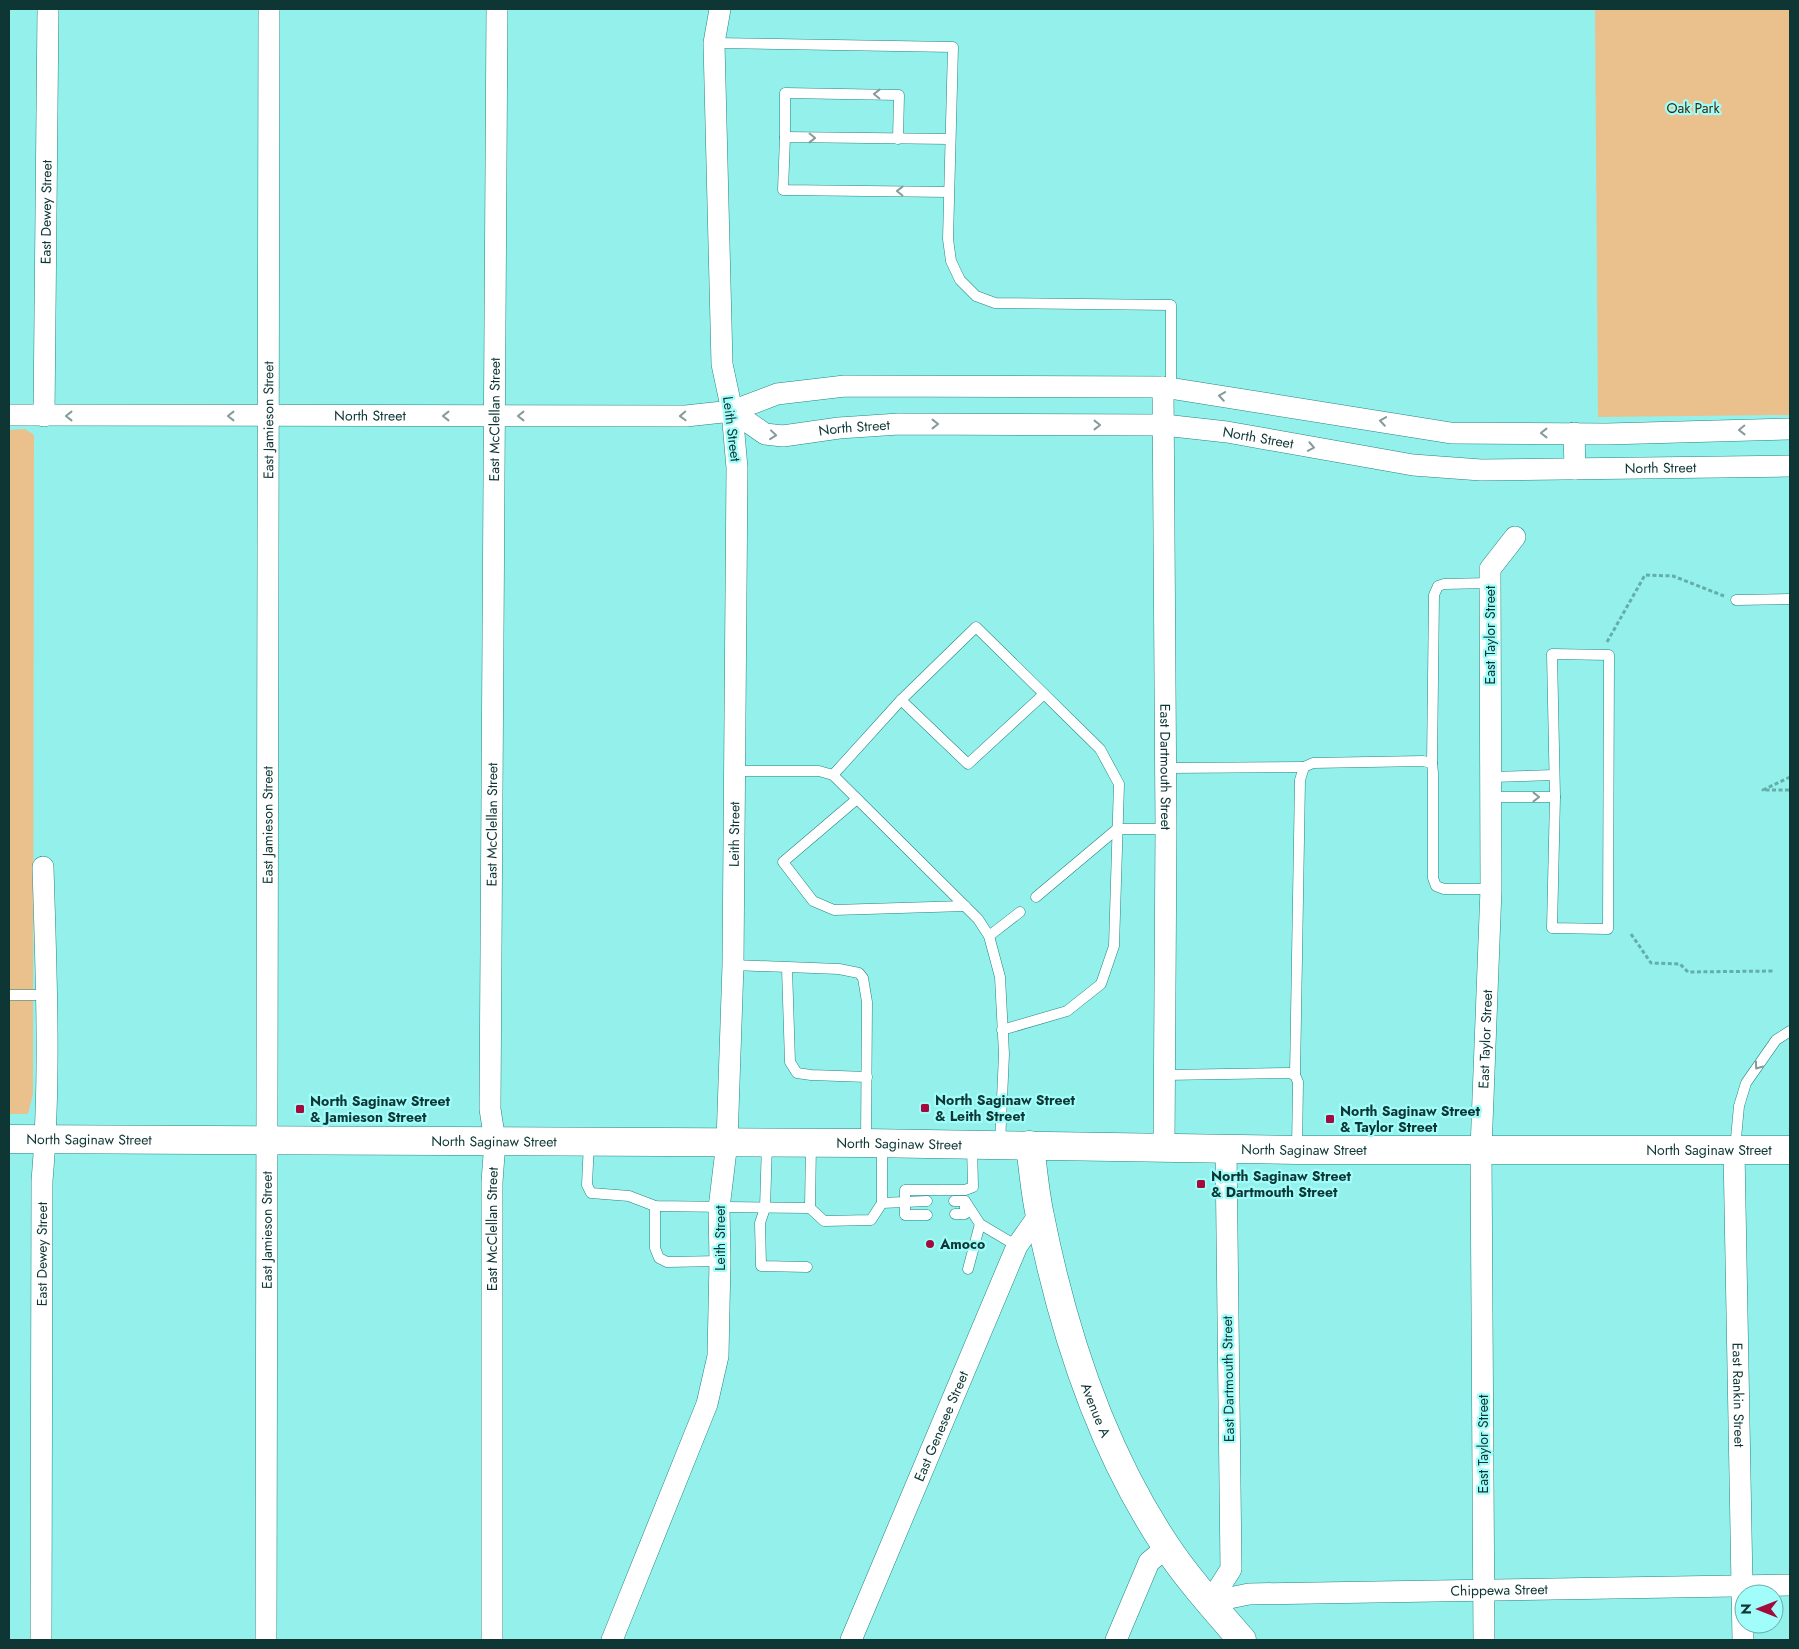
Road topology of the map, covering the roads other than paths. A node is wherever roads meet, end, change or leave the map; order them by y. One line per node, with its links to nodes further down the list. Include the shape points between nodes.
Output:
1 (48, 9): 14 (street, East Dewey Street)
2 (269, 9): 15 (street, East Jamieson Street)
3 (497, 9): 16 (street, East McClellan Street)
4 (712, 9): 6 (street)
5 (720, 9): 6 (street, Leith Street)
6 (714, 43): 9 (lane, via 953,47); 12 (street, Leith Street, via 722,364)
7 (785, 137): 8 (lane, one-way to 8); 8 (lane, one-way to 7, via 899,95 785,93); 10 (lane, one-way to 7, via 783,190)
8 (898, 139): 9 (lane)
9 (950, 139): 10 (lane)
10 (949, 192): 11 (lane, via 951,262 960,280 976,296 995,303 1170,305)
11 (1167, 388): 12 (street, North Street, via 845,386 777,394); 17 (street, East Dartmouth Street); 19 (street, North Street, one-way to 11, via 1451,433)
12 (732, 411): 16 (street, North Street, one-way to 16, via 686,416); 17 (street, North Street, one-way to 17, via 765,434 783,436 899,424); 31 (street, Leith Street, via 737,468)
13 (9, 416): 14 (street, North Street)
14 (44, 416): 15 (street, North Street, one-way to 14)
15 (268, 416): 16 (street, North Street, one-way to 15); 56 (street, East Jamieson Street)
16 (495, 416): 57 (street, East McClellan Street, via 490,1109)
17 (1164, 426): 21 (street, North Street, one-way to 21, via 1227,432 1413,465 1481,470); 30 (street, East Dartmouth Street)
18 (1790, 429): 19 (street, North Street, one-way to 19)
19 (1574, 433): 21 (street)
20 (1790, 466): 21 (street, North Street)
21 (1575, 469)
22 (1515, 537): 23 (street, East Taylor Street, via 1490,569)
23 (1490, 583): 28 (lane, via 1444,584 1438,586 1434,594); 34 (street, East Taylor Street)
24 (1790, 599): 25 (lane)
25 (1736, 600)
26 (1044, 694): 27 (lane, via 968,764); 27 (lane, via 976,627); 37 (lane, via 1100,749 1107,761 1119,784)
27 (901, 700): 32 (lane)
28 (1432, 763): 29 (lane, via 1313,763); 40 (lane, via 1433,878 1436,886 1444,889)
29 (1304, 767): 30 (lane); 52 (lane, via 1300,780)
30 (1166, 768): 38 (street, East Dartmouth Street)
31 (735, 771): 32 (lane, via 819,771); 45 (street, Leith Street)
32 (834, 775): 36 (lane)
33 (1554, 775): 34 (lane); 35 (lane); 35 (lane, via 1552,654 1609,655 1608,929 1552,928)
34 (1491, 787): 35 (lane, one-way to 35); 40 (street, East Taylor Street)
35 (1555, 796)
36 (857, 799): 42 (lane); 42 (lane, via 784,862 813,901 834,910)
37 (1117, 829): 38 (lane); 41 (lane); 49 (lane, via 1114,946 1101,984 1067,1011)
38 (1166, 830): 51 (street, East Dartmouth Street)
39 (44, 867): 48 (street, East Dewey Street)
40 (1491, 888): 69 (street, East Taylor Street)
41 (1036, 897)
42 (965, 906): 44 (lane)
43 (1020, 912): 44 (lane)
44 (989, 936): 49 (lane, via 1000,978)
45 (734, 965): 46 (lane); 59 (street, Leith Street)
46 (787, 968): 53 (lane, via 790,1062 797,1072); 53 (lane, via 838,969 859,973 863,978 867,1002)
47 (9, 995): 48 (lane)
48 (46, 995): 55 (street, East Dewey Street)
49 (1002, 1030): 64 (lane)
50 (1790, 1031): 70 (lane, one-way to 70, via 1776,1040 1746,1083 1739,1106)
51 (1164, 1075): 52 (lane); 66 (street, East Dartmouth Street)
52 (1295, 1075): 68 (lane, via 1298,1082)
53 (867, 1077): 62 (lane)
54 (9, 1139): 55 (main road, North Saginaw Street)
55 (46, 1139): 56 (main road, North Saginaw Street); 93 (street, East Dewey Street, via 42,1181)
56 (267, 1141): 57 (main road, North Saginaw Street); 94 (street, East Jamieson Street)
57 (495, 1141): 58 (main road, North Saginaw Street); 95 (street, East McClellan Street, via 492,1182)
58 (589, 1142): 59 (main road, North Saginaw Street); 76 (lane, via 587,1185 591,1193 629,1196)
59 (727, 1142): 60 (main road, North Saginaw Street); 77 (street, Leith Street)
60 (767, 1142): 61 (main road, North Saginaw Street); 78 (lane)
61 (811, 1142): 62 (main road, North Saginaw Street); 79 (lane)
62 (874, 1143): 63 (main road, North Saginaw Street); 75 (lane)
63 (972, 1144): 64 (main road, North Saginaw Street); 72 (lane, via 973,1187)
64 (1000, 1144): 65 (main road, North Saginaw Street)
65 (1030, 1145): 66 (main road, North Saginaw Street); 82 (main road, Avenue A)
66 (1164, 1148): 67 (main road, North Saginaw Street)
67 (1226, 1149): 68 (main road, North Saginaw Street); 92 (street, East Dartmouth Street, via 1231,1569)
68 (1297, 1150): 69 (main road, North Saginaw Street)
69 (1481, 1150): 70 (main road, North Saginaw Street); 91 (street, East Taylor Street)
70 (1734, 1150): 71 (main road, North Saginaw Street); 89 (street, East Rankin Street)
71 (1790, 1150)
72 (961, 1197): 74 (lane, via 905,1190); 80 (lane, via 965,1214); 83 (lane)
73 (926, 1201): 74 (lane)
74 (905, 1202): 75 (lane); 81 (lane, via 905,1216)
75 (882, 1203): 79 (lane, via 871,1220 824,1221)
76 (655, 1206): 77 (lane); 85 (lane, via 655,1248 659,1258 667,1262)
77 (719, 1208): 78 (lane); 85 (street, Leith Street)
78 (766, 1208): 79 (lane); 86 (lane, via 760,1223 761,1266)
79 (810, 1208)
80 (955, 1214)
81 (927, 1215)
82 (1039, 1215): 84 (street, East Genesee Street); 88 (main road, Avenue A, via 1076,1359 1133,1493)
83 (980, 1224): 84 (lane); 87 (lane)
84 (1017, 1246): 97 (street, East Genesee Street)
85 (720, 1261): 96 (street, Leith Street, via 718,1356 707,1404)
86 (807, 1267)
87 (968, 1269)
88 (1167, 1547): 92 (main road, Avenue A); 98 (street, via 1149,1562)
89 (1743, 1584)
90 (1734, 1586): 91 (street, Chippewa Street)
91 (1484, 1589): 92 (street, Chippewa Street, via 1249,1594); 100 (street, East Taylor Street)
92 (1210, 1602): 99 (main road, Avenue A)
93 (41, 1640)
94 (266, 1640)
95 (492, 1640)
96 (612, 1640)
97 (851, 1640)
98 (1116, 1640)
99 (1242, 1640)
100 (1484, 1640)

